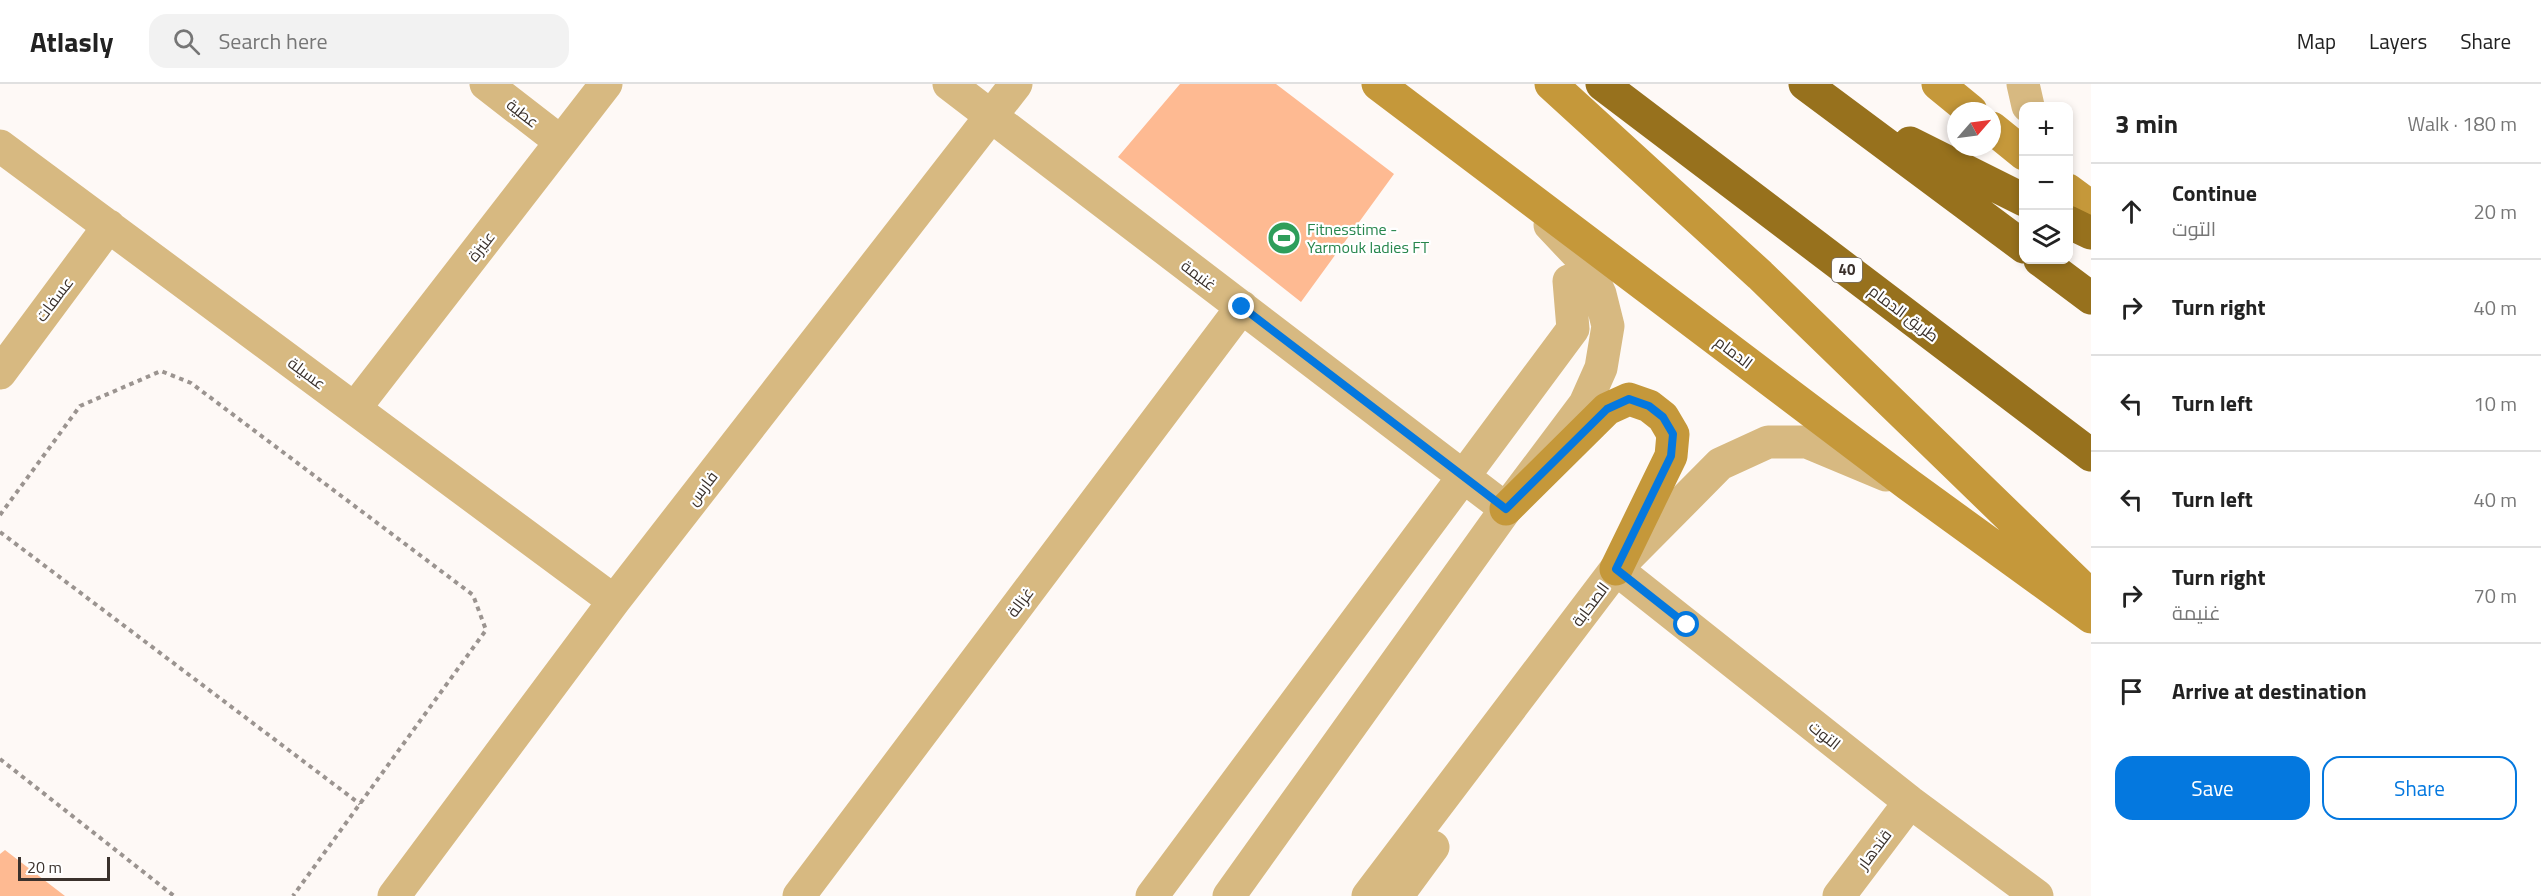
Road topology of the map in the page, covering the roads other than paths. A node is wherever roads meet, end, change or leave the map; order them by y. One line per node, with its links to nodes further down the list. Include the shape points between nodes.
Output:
1 (486, 84): 16 (street, عطية)
2 (606, 84): 16 (street, عنيزة)
3 (949, 84): 14 (street, غنيمة)
4 (1016, 84): 14 (street, فارس)
5 (1378, 84): 19 (street, الدمام)
6 (1551, 84): 36 (street, via 1760,275)
7 (1602, 84): 31 (highway, طريق الدمام / 40)
8 (1805, 84): 13 (highway)
9 (1938, 84): 11 (street)
10 (2024, 84): 12 (street)
11 (1960, 102)
12 (2027, 102)
13 (1832, 105): 20 (highway); 24 (highway)
14 (991, 116): 28 (street, غنيمة); 37 (street, فارس)
15 (2001, 135): 18 (street)
16 (561, 142): 30 (street, عنيزة)
17 (0, 146): 22 (street, عسيلة)
18 (2019, 149)
19 (1510, 181): 33 (street, الدمام); 34 (street, via 1586,263 1608,326 1601,368 1585,404)
20 (2019, 198)
21 (2073, 200): 23 (highway)
22 (109, 226): 29 (street, عسفات); 30 (street, عسيلة)
23 (2091, 233)
24 (2019, 243)
25 (2045, 264): 27 (highway)
26 (1569, 281): 32 (street, via 1573,329)
27 (2091, 298)
28 (1242, 307): 32 (street, غنيمة); 41 (street, غزالة)
29 (0, 373)
30 (355, 408): 37 (street, عسيلة)
31 (2091, 455)
32 (1464, 477): 34 (street, غنيمة); 42 (street)
33 (1909, 485): 35 (street, via 1808,442 1768,442 1720,464); 38 (street, الدمام)
34 (1506, 509): 35 (street, via 1607,409 1629,399 1649,406 1663,417 1673,434 1671,456); 43 (street)
35 (1616, 569): 39 (street, التوت); 44 (street, الصحابة); 45 (street, الصحابة, via 1590,635)
36 (2091, 596)
37 (614, 601): 40 (street, فارس)
38 (2091, 617)
39 (1910, 802): 46 (street, قندهار); 47 (street, التوت)
40 (394, 896)
41 (799, 896)
42 (1152, 896)
43 (1229, 896)
44 (1368, 896)
45 (1397, 896)
46 (1839, 896)
47 (2037, 896)

